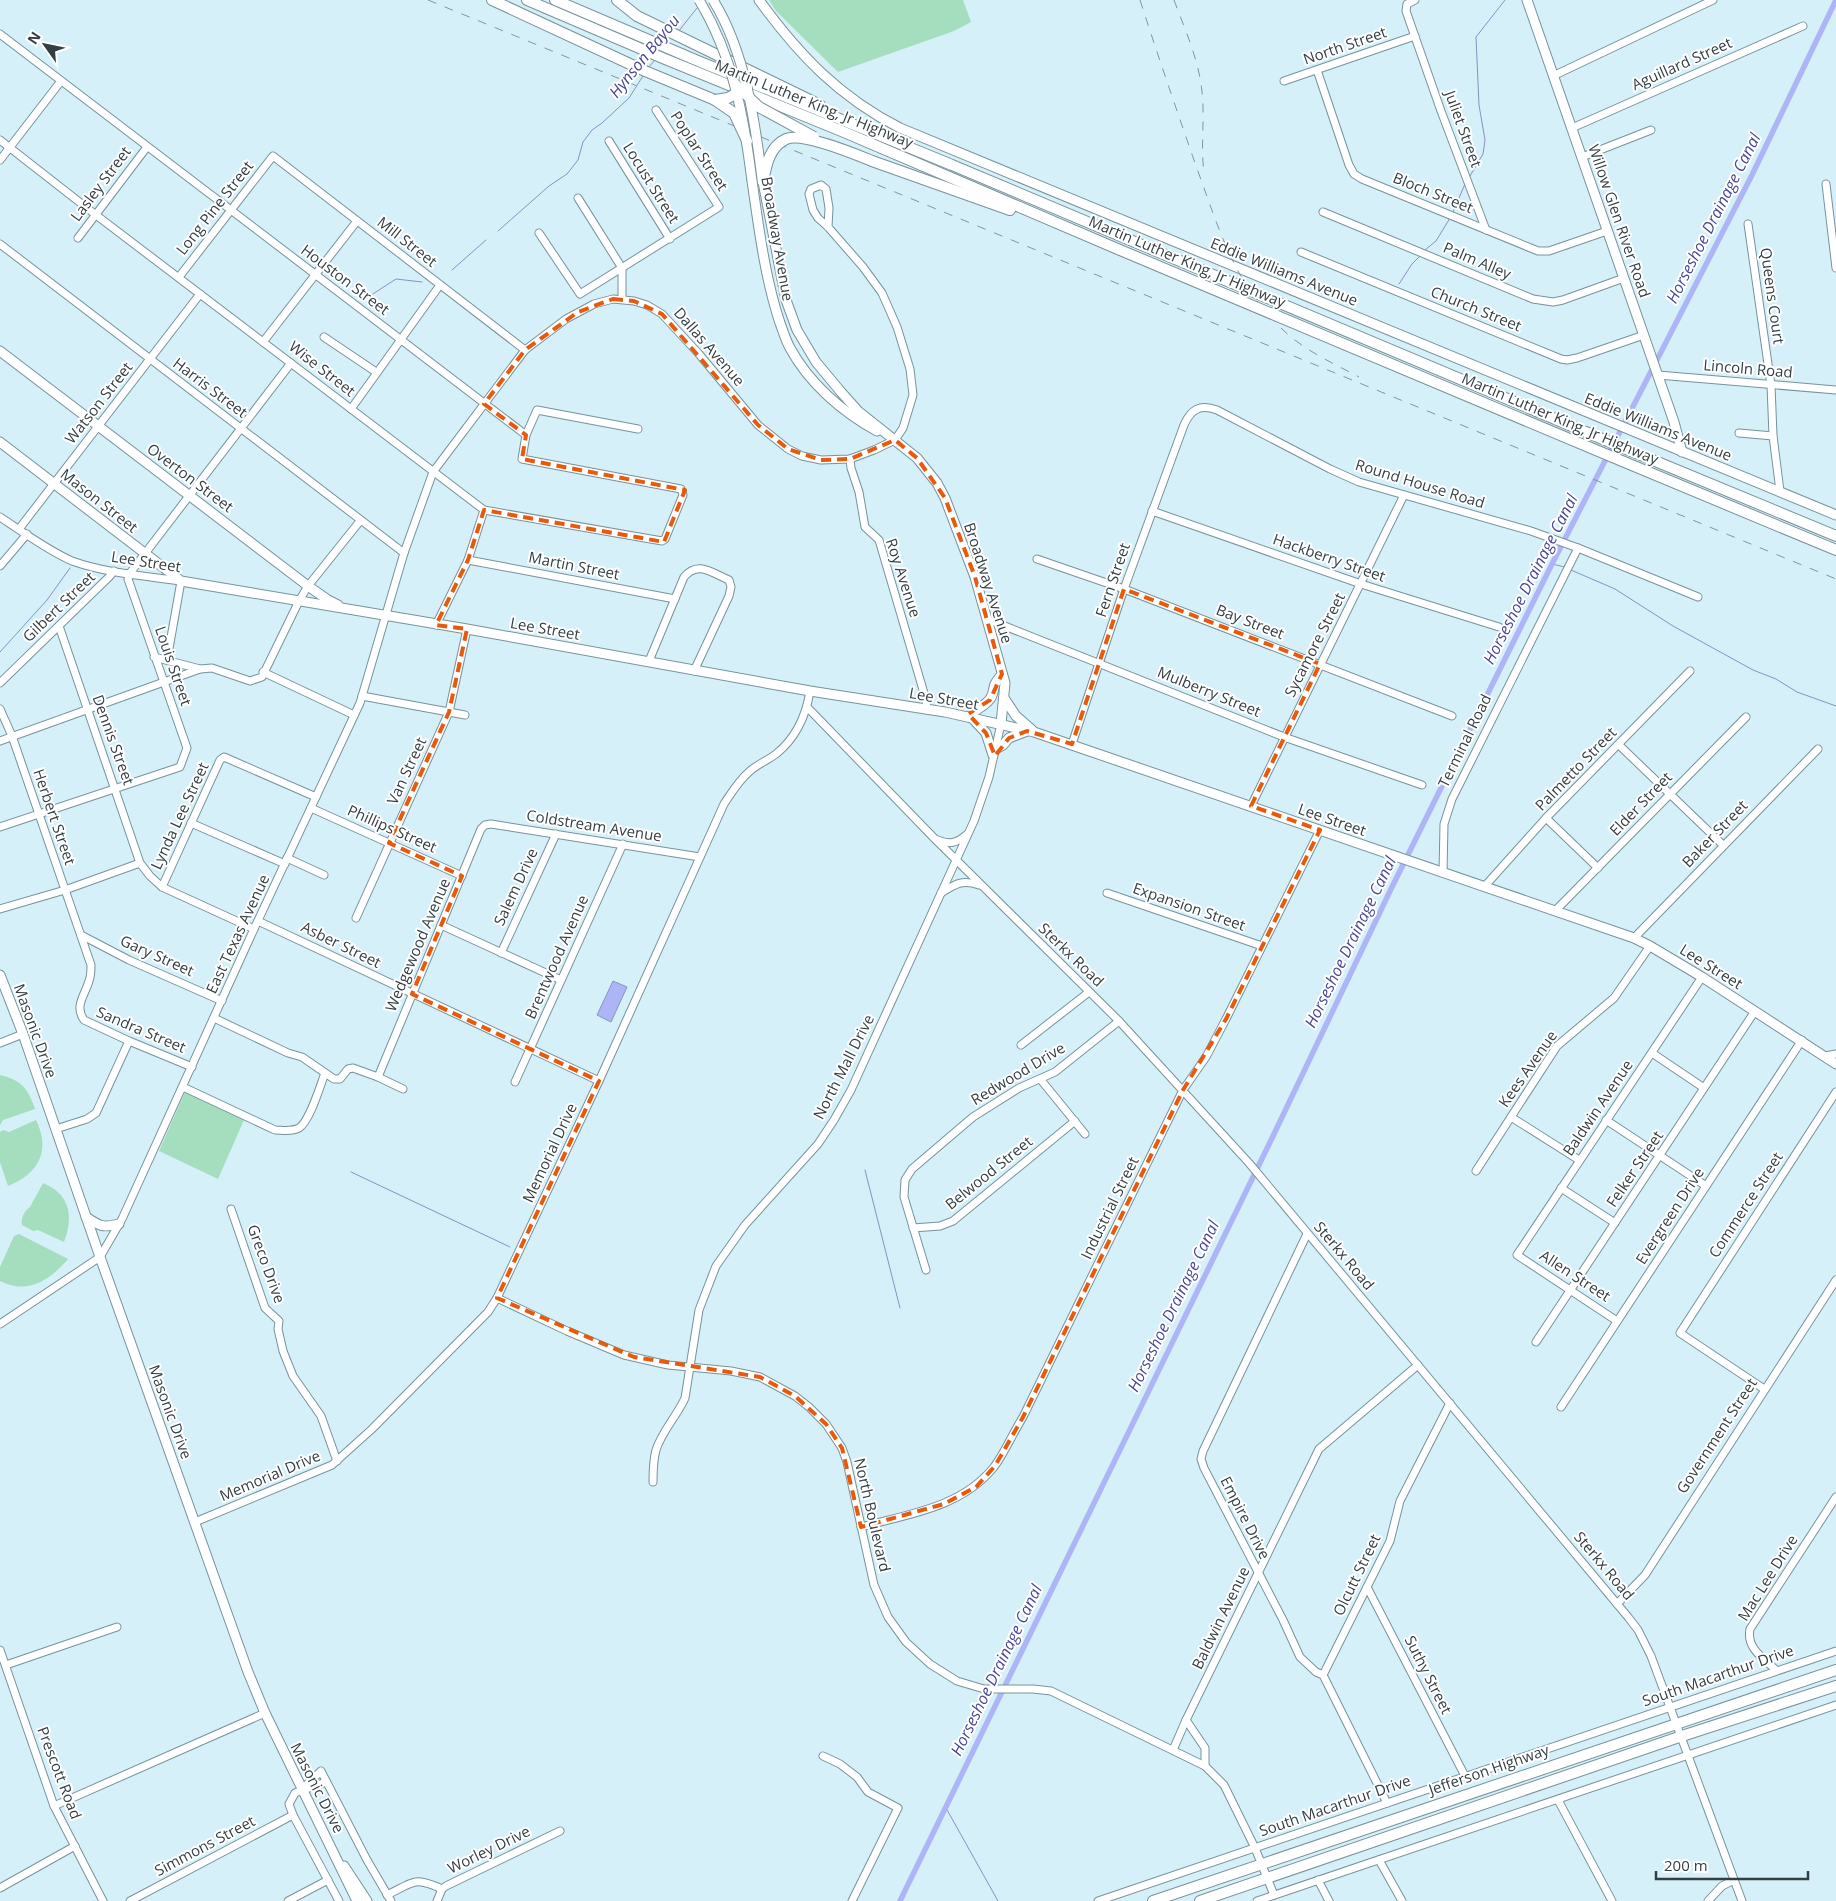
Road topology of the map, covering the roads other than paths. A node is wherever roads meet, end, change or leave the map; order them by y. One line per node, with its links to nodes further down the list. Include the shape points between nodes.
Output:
1 (492, 0): 20 (highway)
2 (527, 0): 49 (highway, Martin Luther King, Jr Highway)
3 (555, 0): 24 (highway, Martin Luther King, Jr Highway)
4 (617, 0): 24 (highway, via 637,16)
5 (699, 0): 18 (main road, Broadway Avenue, bridge, via 711,20)
6 (713, 0): 18 (main road, Broadway Avenue, bridge, via 737,55)
7 (759, 0): 82 (main road, Eddie Williams Avenue, via 817,70 883,120)
8 (1415, 0): 13 (street, Juliet Street, via 1405,7)
9 (1527, 0): 15 (main road, Willow Glen River Road)
10 (1713, 0): 15 (street)
11 (1803, 26): 22 (street, Aguillard Street)
12 (0, 34): 16 (street, Houston Street)
13 (1415, 36): 14 (street, North Street); 43 (street, Juliet Street)
14 (1317, 70): 17 (street, North Street); 43 (street, Bloch Street, via 1354,174)
15 (1553, 76): 22 (main road, Willow Glen River Road)
16 (61, 81): 29 (street); 30 (street, Houston Street)
17 (1284, 82)
18 (740, 89): 19 (highway, bridge); 20 (highway, bridge); 27 (main road, Broadway Avenue, bridge)
19 (750, 99): 28 (highway, bridge, via 782,121); 34 (main road, Broadway Avenue, bridge, via 758,141)
20 (716, 100): 27 (highway, bridge, via 734,113)
21 (656, 110): 47 (street, Poplar Street, via 719,207)
22 (1572, 128): 32 (main road, Willow Glen River Road)
23 (1651, 130): 32 (street)
24 (888, 139): 96 (highway, Martin Luther King, Jr Highway, bridge)
25 (0, 140): 29 (street, Wise Street)
26 (609, 141): 47 (street, Locust Street)
27 (747, 141): 34 (main road, Broadway Avenue, bridge)
28 (834, 146): 34 (highway, bridge, via 796,137 785,139 772,151); 49 (highway, bridge)
29 (10, 147): 33 (street); 39 (street, Wise Street)
30 (147, 147): 37 (street, Houston Street); 39 (street, Lasley Street)
31 (273, 156): 37 (street, Long Pine Street); 40 (street, Mill Street)
32 (1582, 157): 44 (main road, Willow Glen River Road)
33 (0, 160)
34 (757, 182): 80 (main road, Broadway Avenue, via 786,300 797,330 816,362 858,410); 80 (main road, Broadway Avenue, via 772,297 789,347 806,372 833,401 857,420)
35 (1826, 184): 52 (street)
36 (578, 198): 51 (street)
37 (230, 210): 53 (street, Houston Street); 54 (street, Long Pine Street)
38 (1323, 212): 55 (street, Palm Alley, via 1542,301 1563,300)
39 (96, 215): 46 (street, Lasley Street); 54 (street, Wise Street)
40 (357, 221): 53 (street); 56 (street, Mill Street)
41 (1748, 224): 69 (street, Queens Court)
42 (828, 227): 42 (street, via 826,189 821,186 811,189 813,210); 80 (street, via 882,292 900,336 910,369 913,395 903,428)
43 (1486, 230): 44 (street, Bloch Street, via 1543,252)
44 (1607, 231): 55 (main road, Willow Glen River Road)
45 (539, 233): 51 (street, via 580,294)
46 (78, 238)
47 (670, 239): 51 (street)
48 (0, 244): 65 (street, Harris Street)
49 (1105, 244): 98 (highway, Martin Luther King, Jr Highway, bridge)
50 (1301, 252): 59 (street, Church Street, via 1561,359 1577,358)
51 (622, 268): 58 (street)
52 (1836, 268)
53 (315, 275): 61 (street, Houston Street); 62 (street)
54 (179, 277): 57 (street, Wise Street)
55 (1624, 278): 59 (main road, Willow Glen River Road)
56 (440, 285): 61 (street); 64 (street, Mill Street)
57 (200, 294): 62 (street, Wise Street); 65 (street, Watson Street)
58 (622, 299): 64 (street, Dallas Avenue, via 594,304 578,312); 83 (street, Dallas Avenue, via 647,305 662,314 758,425 788,449 821,460)
59 (1644, 335): 68 (main road, Willow Glen River Road)
60 (324, 336): 67 (street)
61 (400, 340): 67 (street); 71 (street, Houston Street)
62 (263, 342): 66 (street, Wise Street)
63 (0, 350): 74 (main road, Overton Street)
64 (525, 350): 71 (street, Dallas Avenue)
65 (151, 359): 74 (street, Watson Street); 75 (street, Harris Street)
66 (291, 363): 72 (street, Wise Street); 75 (street)
67 (376, 372): 72 (street)
68 (1657, 374): 69 (street, Lincoln Road); 82 (main road, Willow Glen River Road)
69 (1770, 385): 70 (street, Lincoln Road); 79 (street, Queens Court)
70 (1836, 390)
71 (484, 404): 78 (street, Houston Street); 84 (street, Dallas Avenue)
72 (351, 409): 84 (street, Wise Street)
73 (1184, 425): 88 (street, Round House Road, via 1195,409 1208,407 1344,476); 90 (street, Fern Street)
74 (99, 426): 85 (street, Watson Street); 87 (main road, Overton Street)
75 (241, 428): 87 (street); 93 (street, Harris Street)
76 (638, 429): 78 (street, via 537,410)
77 (1739, 433): 79 (street)
78 (526, 435): 89 (street, Wise Street, via 522,459 681,489 683,495 665,539)
79 (1774, 436): 86 (street, Queens Court)
80 (895, 440): 83 (street, Dallas Avenue); 115 (main road, Broadway Avenue, via 918,458 946,498)
81 (0, 442): 85 (main road, Mason Street)
82 (1682, 452): 86 (main road, Eddie Williams Avenue)
83 (850, 458): 138 (street, Roy Avenue, via 865,527 879,540)
84 (434, 472): 89 (street, Wise Street); 99 (street, Dallas Avenue)
85 (55, 484): 94 (street, Watson Street); 100 (main road, Mason Street)
86 (1780, 491): 91 (main road, Eddie Williams Avenue)
87 (190, 495): 100 (street); 108 (main road, Overton Street)
88 (1404, 495): 97 (street, Round House Road); 107 (street, Sycamore Street)
89 (484, 510): 102 (street)
90 (1152, 511): 107 (street, Hackberry Street); 109 (street, Fern Street)
91 (1836, 515)
92 (0, 518): 94 (street, Lee Street)
93 (360, 521): 99 (street, Harris Street); 108 (street)
94 (19, 529): 95 (street, Lee Street)
95 (27, 534): 103 (street); 104 (street, Lee Street, via 70,560)
96 (1836, 536)
97 (1576, 547): 110 (street); 177 (street, Terminal Road, via 1452,799 1444,824)
98 (1836, 550)
99 (404, 553): 114 (street, Dallas Avenue)
100 (145, 554): 105 (street); 106 (main road, Mason Street)
101 (1037, 559): 109 (street, Bay Street)
102 (468, 560): 111 (street, Martin Street); 116 (street)
103 (0, 566)
104 (114, 571): 105 (street, Lee Street); 117 (street, Gilbert Street)
105 (130, 573): 106 (street, Lee Street); 120 (street, Louis Street, via 128,579)
106 (181, 581): 112 (main road, Lee Street); 121 (street)
107 (1361, 584): 118 (street, Hackberry Street); 124 (street, Sycamore Street)
108 (308, 586): 112 (street); 113 (main road, Overton Street, via 334,604)
109 (1124, 589): 123 (street, Fern Street); 124 (street, Bay Street)
110 (1698, 597)
111 (675, 599): 122 (street); 126 (street, via 691,569 699,567 729,580 729,596)
112 (299, 601): 113 (main road, Lee Street); 128 (street)
113 (369, 614): 114 (main road, Lee Street)
114 (384, 616): 116 (main road, Lee Street); 133 (street, East Texas Avenue)
115 (987, 619): 123 (street, Mulberry Street); 129 (main road, Broadway Avenue)
116 (436, 625): 119 (main road, Lee Street)
117 (59, 626): 131 (street, Gilbert Street); 137 (street, Dennis Street)
118 (1499, 627)
119 (467, 629): 122 (main road, Lee Street); 139 (street, Van Street)
120 (154, 656): 121 (street); 130 (street, Louis Street)
121 (167, 660): 125 (street)
122 (649, 662): 126 (main road, Lee Street)
123 (1099, 663): 148 (street, Mulberry Street); 150 (street, Fern Street)
124 (1320, 664): 142 (street, Bay Street); 148 (street, Sycamore Street)
125 (200, 669): 128 (street, via 212,668 250,681 262,677); 130 (street)
126 (694, 671): 132 (main road, Lee Street)
127 (1690, 671): 151 (street, Palmetto Street)
128 (264, 672): 140 (street)
129 (1002, 674): 134 (main road, Broadway Avenue); 144 (main road, via 995,683 990,700 974,711)
130 (163, 683): 137 (street); 155 (street, Louis Street, via 187,748 180,768)
131 (0, 684)
132 (810, 691): 135 (street, Memorial Drive); 138 (main road, Lee Street)
133 (362, 696): 139 (street); 140 (street, East Texas Avenue)
134 (1004, 698): 145 (main road, Broadway Avenue); 146 (main road)
135 (808, 708): 168 (street, Sterkx Road); 172 (street, Memorial Drive, via 784,747 737,784)
136 (0, 709): 147 (street, Herbert Street)
137 (88, 710): 147 (street); 155 (street, Dennis Street)
138 (927, 710): 144 (main road, Lee Street)
139 (450, 712): 141 (street); 169 (street, Van Street)
140 (354, 715): 157 (street, East Texas Avenue)
141 (466, 715)
142 (1452, 716)
143 (1746, 717): 156 (street, Elder Street)
144 (971, 718): 145 (main road, Lee Street); 153 (main road, via 986,733)
145 (1001, 724): 146 (main road, Lee Street); 153 (street, North Mall Drive)
146 (1030, 731): 150 (main road, Lee Street); 153 (main road, via 1009,738)
147 (12, 736): 149 (street); 160 (street, Herbert Street)
148 (1284, 737): 154 (street, Mulberry Street); 158 (street, Sycamore Street)
149 (0, 741)
150 (1072, 744): 158 (main road, Lee Street)
151 (1619, 745): 156 (street); 161 (street, Palmetto Street)
152 (1818, 749): 171 (street, Baker Street)
153 (994, 752): 166 (street, North Mall Drive)
154 (1422, 786)
155 (116, 788): 160 (street); 175 (street, Dennis Street)
156 (1669, 793): 171 (street); 176 (street, Elder Street)
157 (316, 797): 159 (street, East Texas Avenue); 162 (street, Lynda Lee Street, via 224,757)
158 (1251, 806): 165 (main road, Lee Street)
159 (311, 808): 169 (street, Phillips Street); 173 (street, East Texas Avenue)
160 (39, 814): 164 (street); 183 (street, Herbert Street)
161 (1546, 818): 176 (street); 182 (street, Palmetto Street)
162 (191, 823): 173 (street); 180 (street, Lynda Lee Street)
163 (485, 825): 167 (street, Coldstream Avenue); 179 (street, Wedgewood Avenue)
164 (0, 827)
165 (1320, 830): 177 (main road, Lee Street); 194 (street, Industrial Street)
166 (970, 831): 168 (street, via 953,843); 174 (street, North Mall Drive)
167 (556, 834): 170 (street, Coldstream Avenue); 196 (street, Salem Drive)
168 (934, 838): 174 (street, Sterkx Road)
169 (389, 843): 179 (street, Phillips Street); 188 (street, Van Street)
170 (623, 844): 172 (street, Coldstream Avenue); 199 (street, Brentwood Avenue)
171 (1723, 845): 193 (street, Baker Street)
172 (700, 857): 221 (street, Memorial Drive)
173 (286, 861): 178 (street); 189 (street, East Texas Avenue)
174 (956, 861): 181 (street, Sterkx Road); 185 (street, North Mall Drive)
175 (140, 863): 180 (street); 183 (street)
176 (1598, 868): 187 (street, Elder Street)
177 (1443, 873): 182 (main road, Lee Street)
178 (324, 875)
179 (462, 876): 190 (street, Wedgewood Avenue)
180 (162, 887): 191 (street)
181 (983, 887): 185 (street, via 969,881 961,882); 200 (street, Sterkx Road)
182 (1484, 887): 187 (main road, Lee Street)
183 (65, 890): 186 (street); 192 (street, Herbert Street)
184 (1107, 893): 194 (street, Expansion Street)
185 (941, 894): 254 (street, North Mall Drive, via 851,1090 834,1120 786,1182 745,1225 716,1266 699,1310)
186 (0, 909)
187 (1555, 911): 193 (main road, Lee Street)
188 (356, 918)
189 (258, 920): 191 (street, East Texas Avenue); 201 (street, Asber Street)
190 (441, 925): 196 (street); 201 (street, Wedgewood Avenue)
191 (254, 929): 202 (street, East Texas Avenue)
192 (81, 935): 202 (street, Gary Street, via 129,960); 204 (street, Herbert Street, via 91,974 79,1004)
193 (1634, 938): 195 (main road, Lee Street)
194 (1262, 946): 226 (street, Industrial Street, via 1206,1057)
195 (1650, 946): 198 (main road, Lee Street); 228 (street, Kees Avenue, via 1614,998 1557,1046)
196 (501, 953): 199 (street)
197 (0, 975): 207 (main road, Masonic Drive)
198 (1702, 977): 203 (main road, Lee Street); 213 (street, Baldwin Avenue)
199 (561, 980): 212 (street, Brentwood Avenue)
200 (1089, 992): 206 (street, Sterkx Road); 211 (street)
201 (412, 994): 212 (street, Asber Street); 219 (street, Wedgewood Avenue)
202 (222, 1000): 205 (street, East Texas Avenue)
203 (1755, 1011): 208 (main road, Lee Street); 224 (street, Felker Street)
204 (80, 1015): 209 (street, Sandra Street)
205 (214, 1018): 217 (street, East Texas Avenue); 218 (street, via 302,1057)
206 (1119, 1021): 220 (street, Redwood Drive, via 1066,1065); 226 (street, Sterkx Road)
207 (23, 1034): 210 (street); 231 (main road, Masonic Drive)
208 (1802, 1040): 215 (main road, Lee Street); 236 (street, Evergreen Drive)
209 (129, 1042): 217 (street, Sandra Street); 231 (street, via 96,1113)
210 (0, 1043)
211 (1021, 1045)
212 (530, 1049): 221 (street, Asber Street); 222 (street, Brentwood Avenue)
213 (1652, 1053): 224 (street); 230 (street, Baldwin Avenue)
214 (1836, 1054): 215 (street)
215 (1825, 1056): 216 (main road, Lee Street)
216 (1836, 1064)
217 (192, 1067): 223 (street, East Texas Avenue)
218 (325, 1073): 219 (street, via 340,1079 353,1068); 223 (street, via 306,1120 299,1128 289,1130 275,1130)
219 (378, 1077): 225 (street)
220 (1041, 1080): 229 (street); 242 (street, Redwood Drive, via 1019,1088 985,1108 912,1169 905,1180 904,1197)
221 (599, 1081): 249 (street, Memorial Drive)
222 (515, 1082)
223 (183, 1087): 241 (street, East Texas Avenue)
224 (1704, 1088): 233 (street, Felker Street)
225 (403, 1089)
226 (1183, 1090): 243 (street, Sterkx Road); 262 (street, Industrial Street, via 1022,1417 994,1466 976,1486 944,1504)
227 (1836, 1092): 255 (street, Commerce Street, via 1680,1333)
228 (1511, 1116): 234 (street); 235 (street, Kees Avenue)
229 (1075, 1120): 232 (street); 242 (street, Belwood Street, via 953,1220 940,1226)
230 (1606, 1120): 233 (street); 234 (street, Baldwin Avenue)
231 (56, 1129): 239 (main road, Masonic Drive)
232 (1085, 1134)
233 (1660, 1156): 236 (street); 240 (street, Felker Street)
234 (1579, 1160): 237 (street, Baldwin Avenue)
235 (1476, 1171)
236 (1706, 1186): 250 (street, Evergreen Drive)
237 (1561, 1188): 240 (street); 244 (street, Baldwin Avenue)
238 (231, 1209): 258 (street, Greco Drive, via 265,1308 279,1321 283,1351 293,1376 321,1416)
239 (86, 1217): 241 (main road, via 101,1226); 245 (main road, Masonic Drive)
240 (1615, 1223): 248 (street, Felker Street)
241 (119, 1224): 245 (street, East Texas Avenue)
242 (913, 1228): 246 (street, Redwood Drive)
243 (1307, 1234): 253 (street, Sterkx Road); 263 (street, Empire Drive, via 1201,1459)
244 (1517, 1255): 248 (street, Allen Street)
245 (100, 1257): 251 (street); 261 (main road, Masonic Drive)
246 (926, 1270)
247 (1836, 1280): 255 (street, Government Street)
248 (1570, 1290): 250 (street, Allen Street); 252 (street, Felker Street)
249 (497, 1298): 254 (street, North Boulevard, via 610,1350 668,1365); 258 (street, Memorial Drive, via 479,1321)
250 (1617, 1321): 257 (street, Evergreen Drive)
251 (0, 1324)
252 (1536, 1342)
253 (1418, 1365): 256 (street, Sterkx Road); 263 (street, Baldwin Avenue, via 1319,1449)
254 (690, 1367): 259 (street, North Mall Drive, via 681,1408 656,1450); 262 (street, North Boulevard, via 760,1377 809,1407 834,1435 848,1462)
255 (1764, 1389): 265 (street, Government Street, via 1645,1575)
256 (1450, 1404): 264 (street, Olcutt Street, via 1400,1500 1390,1541); 265 (street, Sterkx Road)
257 (1561, 1407)
258 (337, 1461): 261 (street, Memorial Drive)
259 (653, 1482)
260 (1836, 1498): 270 (street, Mac Lee Drive, via 1750,1629 1748,1638 1751,1646)
261 (196, 1522): 276 (main road, Masonic Drive)
262 (861, 1527): 280 (street, North Boulevard, via 874,1585 888,1617 906,1642 945,1675 984,1689 1051,1691)
263 (1258, 1574): 272 (street, Empire Drive, via 1300,1657); 277 (street, Baldwin Avenue)
264 (1367, 1587): 272 (street, Olcutt Street); 284 (street, Suthy Street)
265 (1617, 1604): 275 (street, Sterkx Road, via 1645,1642)
266 (117, 1627): 269 (street)
267 (0, 1650): 269 (street, Prescott Road)
268 (1836, 1651): 270 (street, South Macarthur Drive)
269 (6, 1665): 289 (street, Prescott Road)
270 (1776, 1670): 275 (street, South Macarthur Drive)
271 (1836, 1670): 278 (highway, Jefferson Highway)
272 (1322, 1676): 288 (street, Empire Drive)
273 (1836, 1686): 279 (highway, Jefferson Highway)
274 (1836, 1706): 281 (street)
275 (1671, 1707): 278 (street, Sterkx Road); 284 (street, South Macarthur Drive)
276 (265, 1713): 286 (main road, Masonic Drive); 289 (street)
277 (1186, 1720): 280 (street, Baldwin Avenue); 283 (street, via 1205,1748)
278 (1677, 1723): 279 (street, Sterkx Road); 296 (highway, Jefferson Highway)
279 (1682, 1736): 281 (street, Sterkx Road); 297 (highway, Jefferson Highway)
280 (1173, 1750): 283 (street)
281 (1689, 1755): 287 (street); 300 (street, Sterkx Road)
282 (823, 1756): 312 (street, via 840,1764 868,1792 898,1808)
283 (1205, 1766): 293 (street, via 1224,1785)
284 (1465, 1776): 288 (street, South Macarthur Drive)
285 (326, 1782): 286 (street); 286 (street, via 321,1771); 304 (street)
286 (301, 1790): 290 (street, via 290,1801); 294 (main road, Masonic Drive)
287 (1558, 1800): 295 (street); 319 (street)
288 (1387, 1803): 293 (street, South Macarthur Drive)
289 (54, 1806): 292 (street, Prescott Road)
290 (293, 1816): 298 (street); 306 (street, Simmons Street)
291 (560, 1831): 302 (street, Worley Drive)
292 (75, 1846): 301 (street); 305 (street, Prescott Road)
293 (1255, 1848): 296 (street); 313 (street, South Macarthur Drive)
294 (334, 1851): 309 (main road, Masonic Drive); 310 (main road, Masonic Drive)
295 (1379, 1860): 299 (street); 318 (street)
296 (1261, 1863): 297 (street); 314 (highway, Jefferson Highway)
297 (1267, 1878): 303 (street); 315 (highway, Jefferson Highway)
298 (328, 1880): 307 (street); 308 (street)
299 (1318, 1880): 303 (street); 317 (street)
300 (1734, 1880): 320 (street, via 1722,1886); 321 (street, Sterkx Road)
301 (0, 1888)
302 (442, 1889): 304 (street, via 422,1880); 311 (street, Worley Drive)
303 (1274, 1895): 316 (street)
304 (389, 1898)
305 (103, 1901)
306 (130, 1901)
307 (288, 1901)
308 (339, 1901)
309 (358, 1901)
310 (367, 1901)
311 (437, 1901)
312 (852, 1901)
313 (1098, 1901)
314 (1153, 1901)
315 (1200, 1901)
316 (1257, 1901)
317 (1329, 1901)
318 (1402, 1901)
319 (1612, 1901)
320 (1708, 1901)
321 (1742, 1901)

